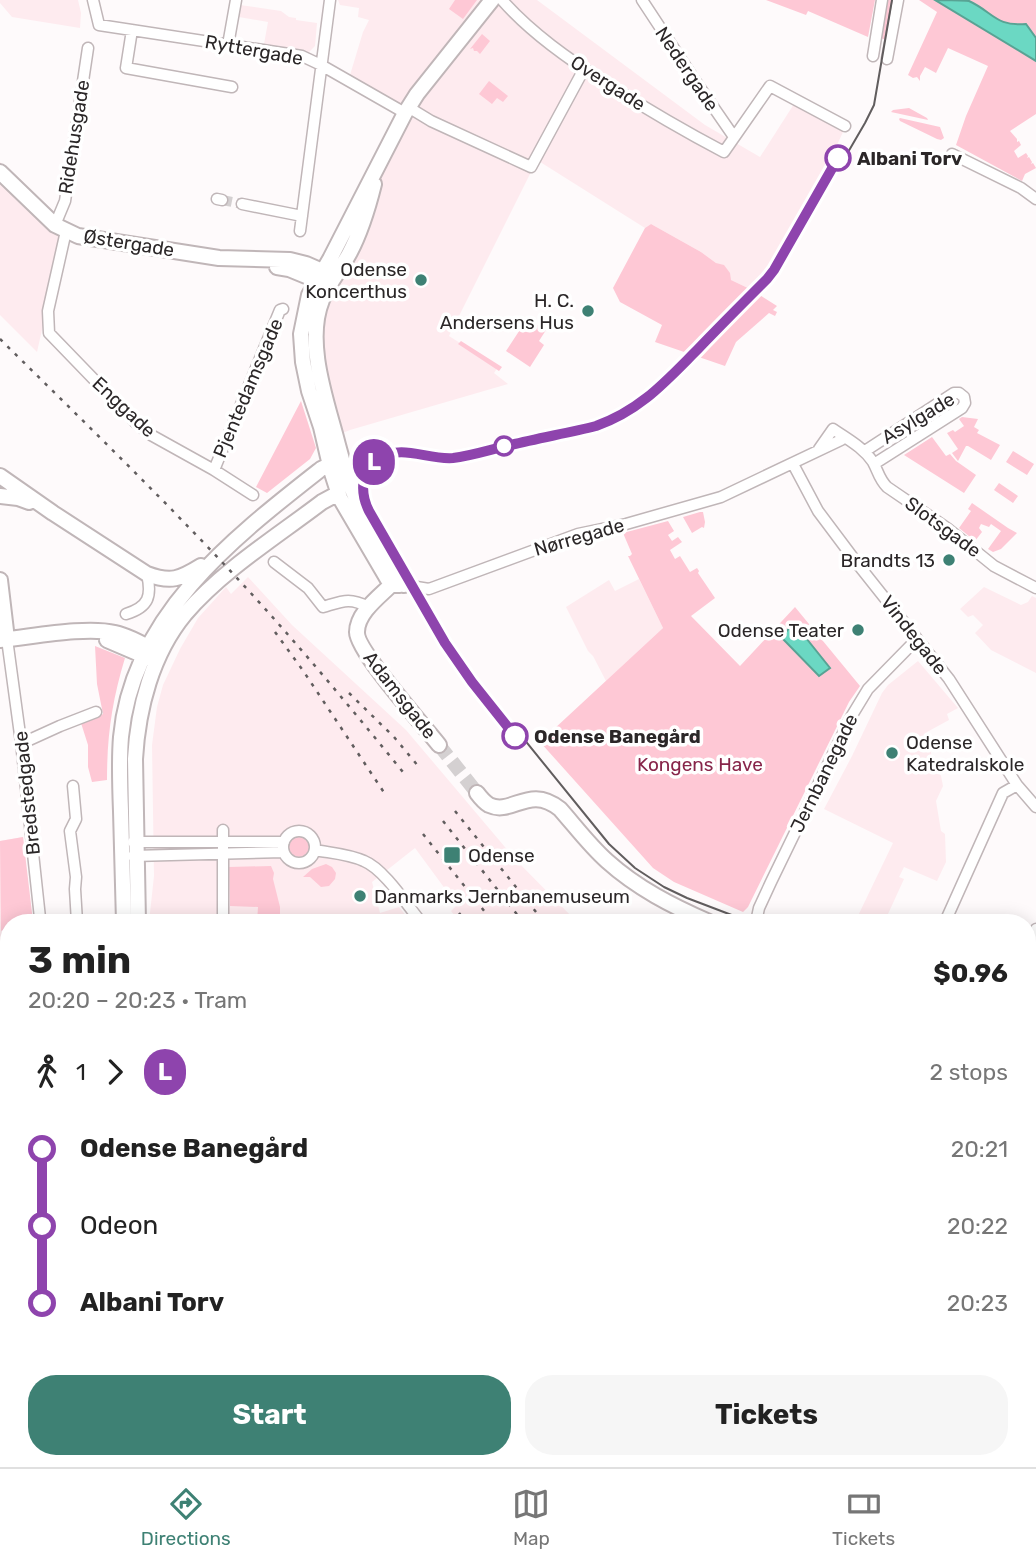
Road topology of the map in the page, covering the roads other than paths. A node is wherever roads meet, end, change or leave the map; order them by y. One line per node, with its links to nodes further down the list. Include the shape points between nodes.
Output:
1 (93, 0): 9 (street, Ryttergade, via 99,25)
2 (236, 0): 10 (street)
3 (330, 0): 14 (street)
4 (492, 0): 17 (street)
5 (502, 0): 15 (street, Overgade)
6 (642, 0): 19 (street, Nedergade)
7 (882, 0): 12 (street)
8 (898, 0): 13 (street)
9 (132, 30): 10 (street, Ryttergade); 16 (street, Ryttergade, via 126,68)
10 (228, 45): 14 (street, Ryttergade, via 302,56)
11 (88, 48): 26 (street, Ridehusgade)
12 (873, 56)
13 (887, 59)
14 (321, 65): 17 (street, Ryttergade); 25 (street)
15 (584, 69): 17 (street, Ryttergade, via 531,167); 19 (street, Overgade, via 724,152)
16 (232, 87)
17 (406, 110): 21 (street)
18 (845, 126): 19 (street, via 770,86)
19 (734, 137)
20 (952, 154): 23 (street)
21 (380, 162): 28 (street); 28 (street, via 351,252)
22 (0, 173): 26 (street, Østergade)
23 (1036, 200)
24 (242, 204): 25 (street)
25 (302, 216): 27 (street)
26 (61, 228): 28 (street, Østergade, via 78,236 219,258 290,260 306,264); 30 (street, Ridehusgade)
27 (300, 231)
28 (322, 280): 35 (street, via 310,319 309,352 328,410); 35 (street, via 309,295 301,334 303,362)
29 (283, 309): 34 (street, Pjentedamsgade)
30 (48, 325): 34 (street, Enggade, via 49,333 136,423)
31 (865, 452): 32 (street, Asylgade, via 833,429 817,452); 33 (street, Slotsgade); 33 (street, Asylgade, via 954,393 963,395 962,408)
32 (793, 464): 37 (street, Asylgade); 52 (street, Vindegade, via 818,511)
33 (874, 464): 48 (street, Slotsgade, via 887,486 994,566)
34 (214, 470): 38 (street, Enggade)
35 (336, 472): 40 (street); 42 (street, via 332,487); 43 (street, via 321,469); 47 (street, via 351,486)
36 (3, 478): 39 (street); 41 (street)
37 (754, 482): 47 (street, Nørregade, via 703,503 578,534 429,590)
38 (253, 495)
39 (0, 496): 41 (street, via 18,498)
40 (340, 498): 42 (street, via 331,496); 47 (street)
41 (52, 513): 45 (street)
42 (287, 528): 53 (street, via 194,605)
43 (222, 550): 45 (street, via 181,578 167,580); 53 (street, via 172,607)
44 (274, 562): 49 (street, via 308,588 323,607 345,600)
45 (146, 574): 50 (street, via 145,603)
46 (0, 580): 51 (street, Bredstedgade)
47 (398, 585): 49 (street, Adamsgade)
48 (1036, 588)
49 (369, 607): 56 (street, Adamsgade, via 359,622 358,640)
50 (126, 614)
51 (4, 639): 53 (street, via 89,631); 55 (street, Bredstedgade)
52 (917, 639): 57 (street, Vindegade, via 949,679); 74 (street, Jernbanegade, via 868,689 851,717)
53 (152, 654): 64 (street, via 136,738); 64 (street, via 129,693 121,736 120,784)
54 (96, 712): 55 (street)
55 (21, 742): 67 (street, Bredstedgade)
56 (439, 745)
57 (1017, 785): 60 (street, Vindegade); 75 (street, via 1003,793)
58 (73, 786): 68 (street, Bredstedgade, via 76,819 70,831)
59 (477, 793): 73 (street, via 489,805 501,807 533,799 552,803 604,859)
60 (1036, 807)
61 (223, 830): 62 (street)
62 (222, 843): 63 (street); 64 (street); 66 (street)
63 (284, 847): 65 (street, via 289,860 298,864 311,859); 65 (street, via 292,832 303,832 314,840); 66 (street)
64 (130, 848): 66 (street); 69 (street); 70 (street)
65 (315, 850): 72 (street, via 371,864)
66 (222, 855): 71 (street)
67 (40, 914)
68 (77, 914)
69 (125, 914)
70 (137, 914)
71 (223, 914)
72 (414, 914)
73 (692, 914)
74 (758, 914)
75 (949, 914)

